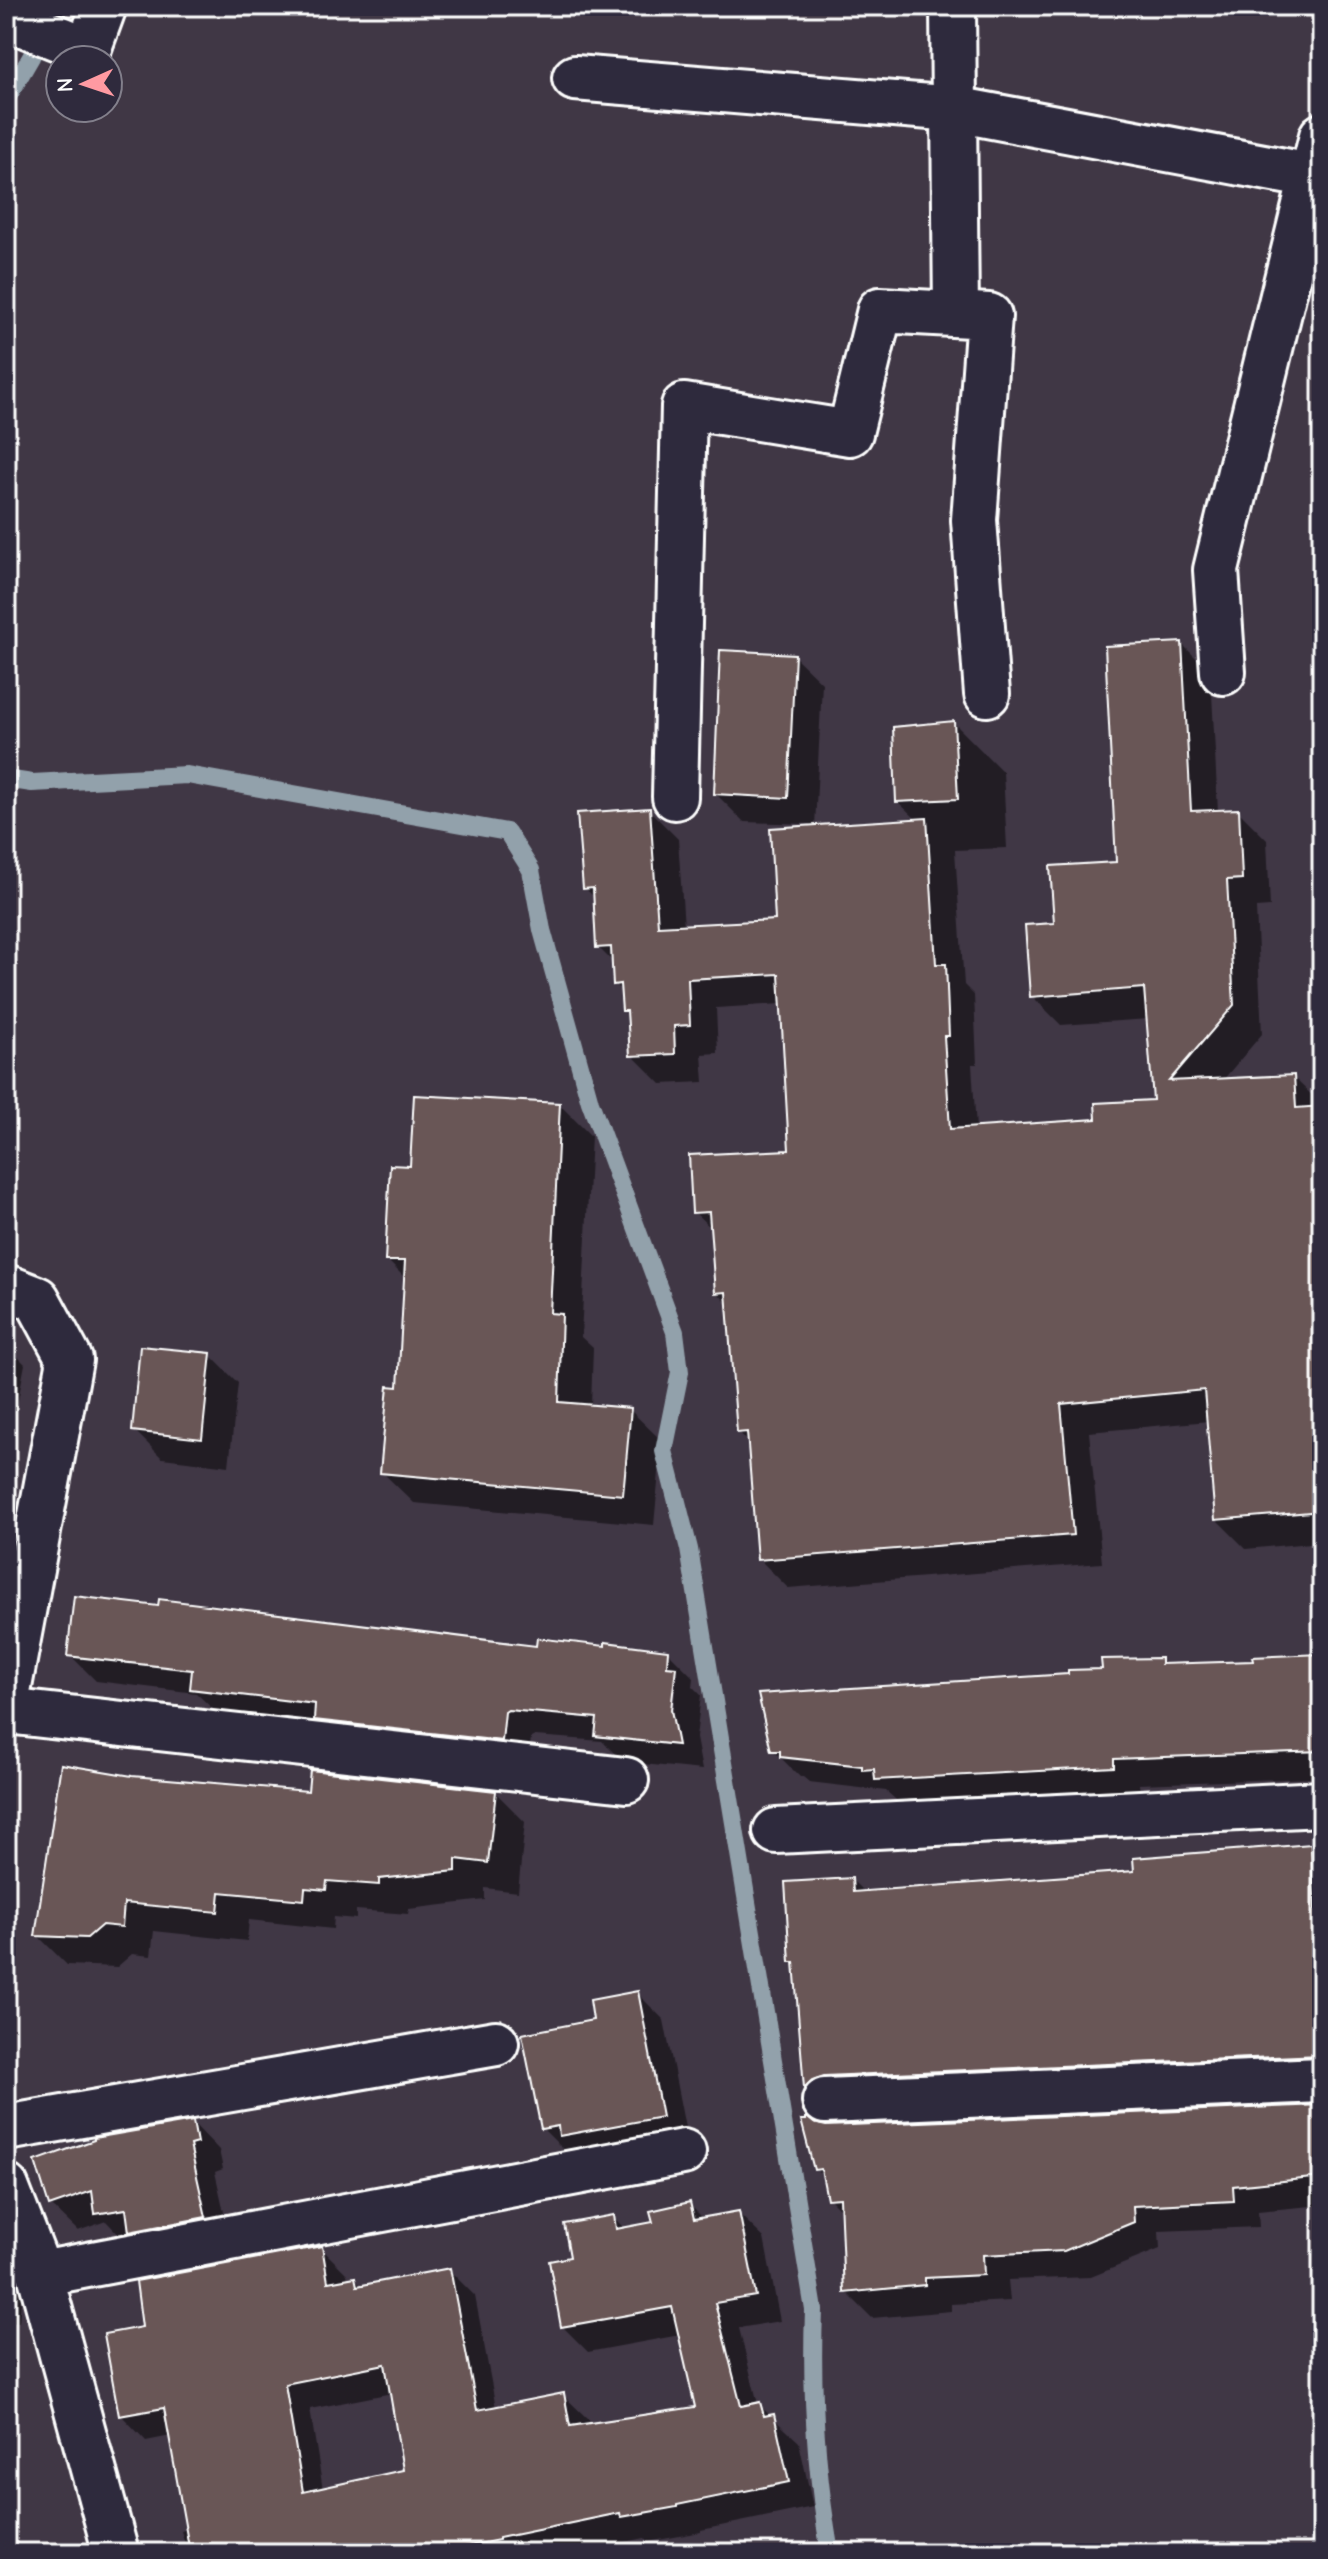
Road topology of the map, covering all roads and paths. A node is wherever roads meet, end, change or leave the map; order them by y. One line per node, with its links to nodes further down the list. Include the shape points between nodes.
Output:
1 (104, 6): 3 (street, via 88,50)
2 (953, 6): 5 (street)
3 (33, 28)
4 (575, 78): 5 (street)
5 (955, 109): 6 (street); 7 (street)
6 (1319, 163): 8 (street, via 1216,570)
7 (956, 314): 9 (street, via 989,316 974,520); 10 (street, via 880,310 850,433 684,406)
8 (1223, 672)
9 (987, 694)
10 (675, 797)
11 (6, 1287): 12 (street, via 37,1299 70,1360)
12 (6, 1703)
13 (6, 1711): 14 (street)
14 (626, 1780)
15 (1322, 1804): 16 (street)
16 (776, 1831)
17 (496, 2043): 20 (street)
18 (1322, 2080): 19 (street)
19 (825, 2101)
20 (6, 2128)
21 (683, 2152): 23 (street)
22 (6, 2187): 23 (street)
23 (40, 2274): 24 (street)
24 (116, 2553)

